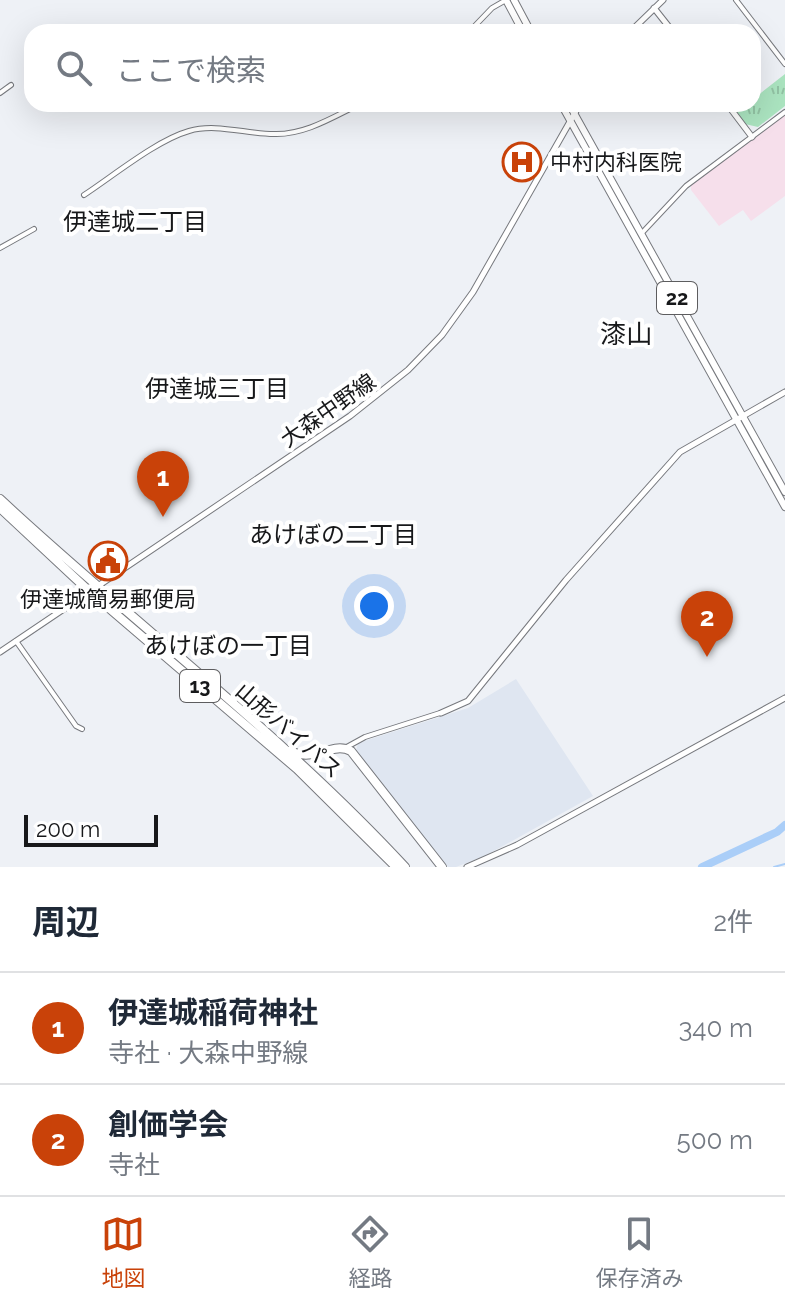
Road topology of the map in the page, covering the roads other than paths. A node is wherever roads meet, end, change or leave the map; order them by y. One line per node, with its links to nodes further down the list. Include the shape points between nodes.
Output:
1 (506, 0): 6 (street); 7 (main road)
2 (514, 0): 8 (main road)
3 (663, 0): 5 (street)
4 (736, 0): 11 (street)
5 (654, 8): 9 (street); 10 (street)
6 (475, 24)
7 (519, 24)
8 (527, 24)
9 (638, 24)
10 (667, 24)
11 (754, 24)
12 (761, 33): 13 (street)
13 (785, 64)
14 (11, 85): 15 (street)
15 (0, 93)
16 (343, 112): 24 (street, via 291,133 187,131)
17 (568, 112): 22 (main road, 22)
18 (571, 112): 22 (main road, 22)
19 (575, 112): 22 (street, 大森中野線)
20 (733, 112): 23 (street)
21 (785, 112): 23 (street)
22 (572, 117): 26 (main road, 22); 29 (main road, 22); 34 (street, 大森中野線, via 473,292 425,355 375,398)
23 (752, 137): 26 (street, via 686,186)
24 (84, 195)
25 (34, 229): 27 (street)
26 (641, 234): 29 (main road, 22)
27 (0, 248)
28 (785, 392): 29 (street)
29 (739, 417): 30 (main road, 22); 32 (main road, 22); 39 (street, via 680,452 468,701)
30 (785, 492)
31 (0, 499): 34 (highway, 山形バイパス / 13)
32 (785, 507)
33 (0, 508): 34 (highway, 山形バイパス / 13)
34 (93, 588): 35 (street, 大森中野線); 38 (highway, 山形バイパス / 13); 44 (highway, 山形バイパス / 13, via 297,769)
35 (16, 641): 36 (street, 大森中野線); 40 (street)
36 (0, 652)
37 (785, 698): 47 (street, via 517,845)
38 (237, 709): 42 (highway, via 291,752); 43 (highway, 山形バイパス / 13)
39 (441, 713): 41 (street)
40 (82, 729)
41 (345, 748): 42 (highway); 46 (highway)
42 (316, 755): 43 (highway, via 309,765)
43 (342, 802): 45 (highway, 山形バイパス / 13)
44 (396, 867)
45 (405, 867)
46 (442, 867)
47 (467, 867)

